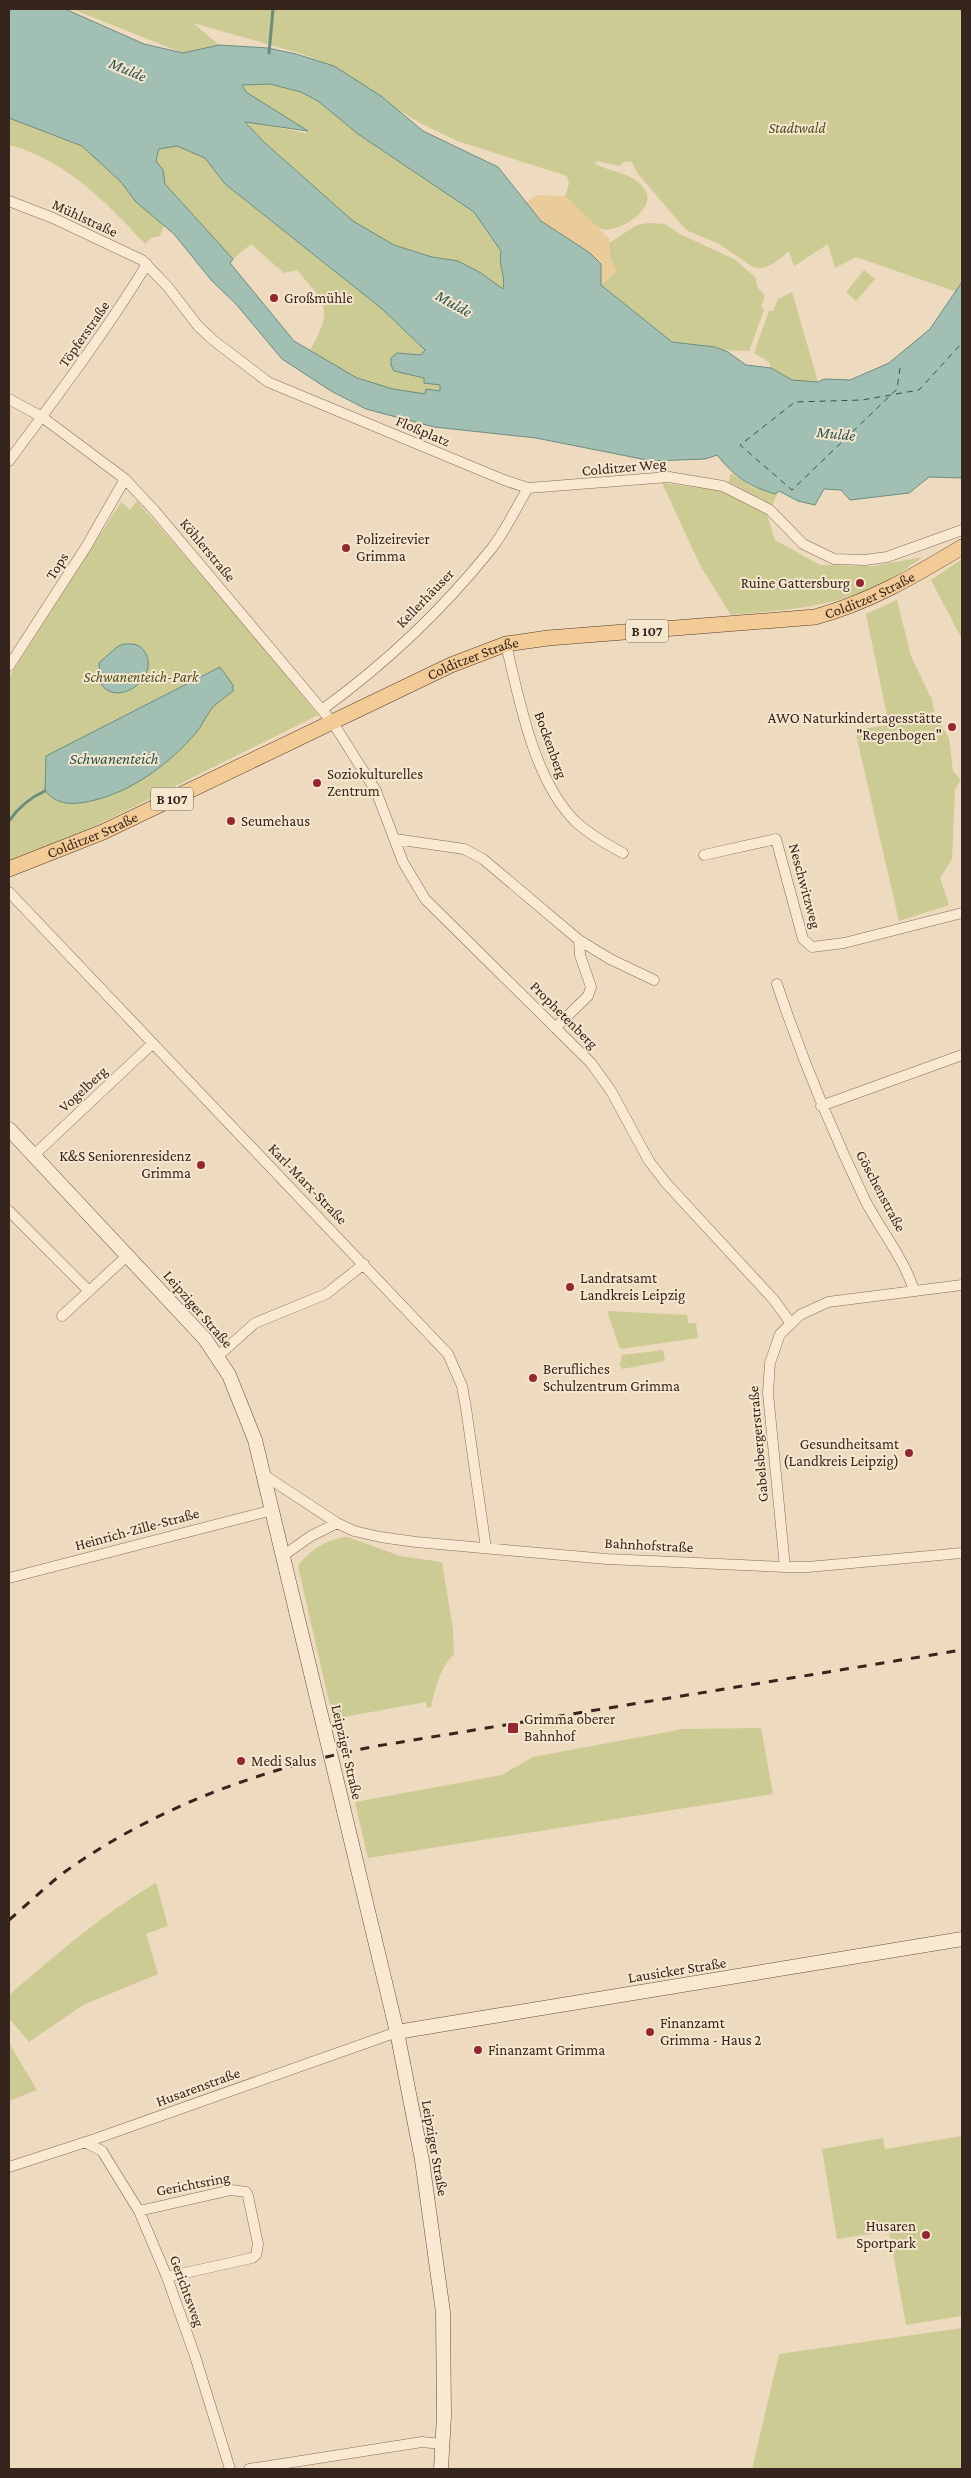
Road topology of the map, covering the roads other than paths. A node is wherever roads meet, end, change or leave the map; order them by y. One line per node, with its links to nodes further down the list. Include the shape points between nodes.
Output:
1 (9, 201): 2 (street, Mühlstraße)
2 (147, 264): 4 (street, Töpferstraße, via 118,313); 7 (street, Floßplatz, via 213,340 268,382 469,467)
3 (9, 399): 4 (street, Köhlerstraße)
4 (42, 417): 5 (street); 6 (street, Köhlerstraße)
5 (9, 461)
6 (125, 479): 11 (street, Tops, via 86,548); 12 (street, Köhlerstraße, via 184,543)
7 (528, 488): 8 (street, Colditzer Weg, via 669,477 722,486 770,510 803,544 834,559 887,557); 12 (street, Kellerhäuser, via 493,546 443,603 404,641)
8 (962, 530)
9 (962, 547): 10 (main road, Colditzer Straße / B 107, via 900,585 815,617)
10 (506, 644): 13 (main road, Colditzer Straße / B 107); 15 (street, Bockenberg, via 522,711 548,785 576,822 598,840)
11 (9, 666)
12 (323, 709): 13 (street, Köhlerstraße)
13 (333, 723): 14 (street, Prophetenberg, via 376,791); 17 (main road, Colditzer Straße / B 107, via 103,832)
14 (395, 839): 20 (street, via 464,849 483,859); 23 (street, Prophetenberg, via 403,862 425,899)
15 (623, 853)
16 (704, 855): 19 (street, Neschwitzweg, via 776,839 803,939 812,947 844,943)
17 (9, 869)
18 (9, 892): 24 (street, Karl-Marx-Straße)
19 (962, 913)
20 (579, 940): 21 (street); 23 (street, via 580,955 591,987 588,996)
21 (654, 980)
22 (777, 984): 26 (street, Göschenstraße)
23 (556, 1028): 36 (street, Prophetenberg, via 591,1063 611,1091 649,1161 666,1183 774,1300)
24 (152, 1044): 28 (street, Vogelberg); 31 (street, Karl-Marx-Straße)
25 (962, 1055): 26 (street)
26 (821, 1106): 33 (street, Göschenstraße, via 866,1202 909,1275)
27 (9, 1128): 28 (main road, Leipziger Straße)
28 (34, 1155): 30 (main road, Leipziger Straße)
29 (9, 1210): 34 (street)
30 (128, 1255): 34 (street); 37 (main road, Leipziger Straße)
31 (364, 1264): 37 (street, via 326,1294 256,1323); 41 (street, Karl-Marx-Straße, via 453,1363 466,1408)
32 (962, 1285): 33 (street, Gabelsbergerstraße)
33 (914, 1290): 36 (street, Gabelsbergerstraße, via 828,1302 810,1308)
34 (88, 1291): 35 (street)
35 (62, 1316)
36 (790, 1322): 44 (street, Gabelsbergerstraße, via 780,1334 768,1376 769,1416)
37 (218, 1356): 38 (main road, Leipziger Straße, via 242,1403)
38 (264, 1474): 39 (main road, Leipziger Straße); 40 (street, Bahnhofstraße)
39 (273, 1510): 43 (main road, Leipziger Straße); 45 (street, Heinrich-Zille-Straße)
40 (337, 1524): 41 (street, Bahnhofstraße, via 380,1537); 43 (street, via 311,1536)
41 (486, 1548): 44 (street, Bahnhofstraße, via 607,1559)
42 (962, 1553): 44 (street, Bahnhofstraße)
43 (284, 1555): 47 (main road, Leipziger Straße)
44 (785, 1567)
45 (9, 1578)
46 (962, 1939): 47 (main road, Lausicker Straße)
47 (397, 2032): 48 (street, Husarenstraße); 52 (main road, Leipziger Straße, via 422,2160 443,2312)
48 (85, 2142): 49 (street, Husarenstraße); 50 (street, Gerichtsweg, via 102,2151)
49 (9, 2167)
50 (139, 2211): 51 (street, Gerichtsweg); 51 (street, Gerichtsring, via 231,2190 246,2192 258,2244 256,2255)
51 (167, 2277): 53 (street, Gerichtsweg)
52 (442, 2444): 54 (street, via 422,2442); 55 (main road, Leipziger Straße)
53 (230, 2469)
54 (249, 2469)
55 (440, 2469)

